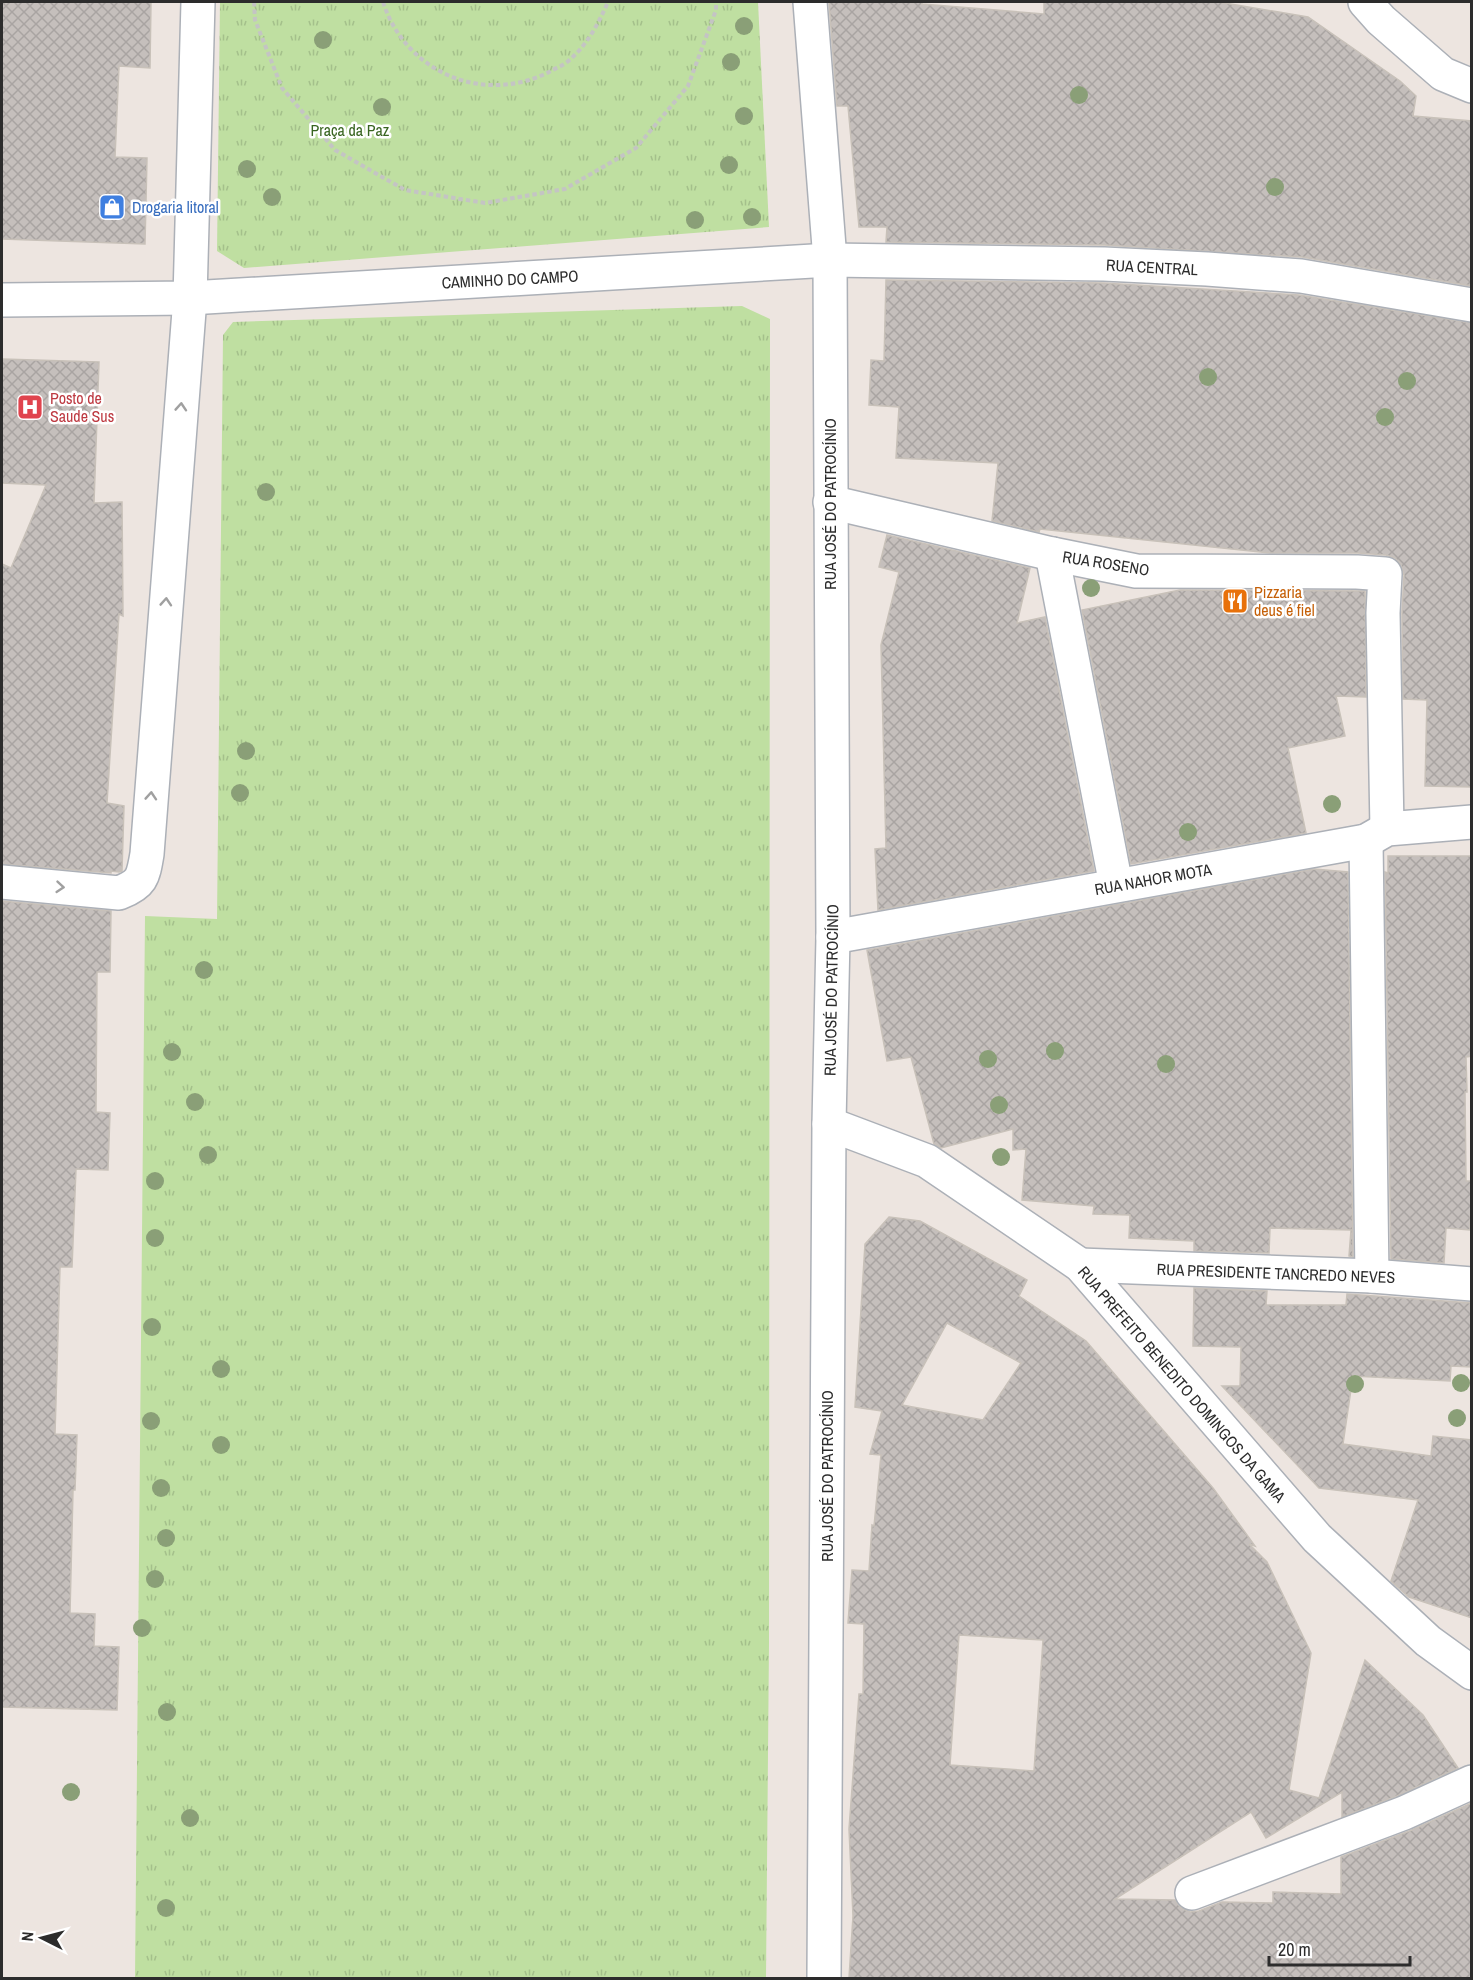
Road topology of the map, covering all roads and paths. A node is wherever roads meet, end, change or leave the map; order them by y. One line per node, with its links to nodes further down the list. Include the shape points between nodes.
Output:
1 (198, 2): 10 (street)
2 (254, 2): 5 (path, via 255,20 282,88 334,150 405,190 485,203 565,189 636,148 688,86)
3 (383, 2): 4 (path, via 400,38 426,64 460,81 497,86 534,80 567,62 592,34)
4 (608, 2)
5 (717, 2)
6 (810, 2): 9 (street, RUA JOSÉ DO PATROCÍNIO)
7 (1377, 8): 8 (street, via 1443,74)
8 (1472, 86)
9 (830, 260): 10 (street, CAMINHO DO CAMPO); 12 (street, RUA CENTRAL, via 1207,269 1301,276); 13 (street, RUA JOSÉ DO PATROCÍNIO)
10 (190, 297): 11 (street, CAMINHO DO CAMPO); 17 (street, one-way to 10, via 119,893 135,886 143,873)
11 (2, 300)
12 (1472, 305)
13 (830, 501): 14 (street, RUA ROSENO); 19 (street, RUA JOSÉ DO PATROCÍNIO)
14 (1052, 554): 16 (street, RUA ROSENO, via 1137,571 1385,574); 18 (street)
15 (1472, 822): 16 (street, RUA NAHOR MOTA)
16 (1377, 835): 18 (street, RUA NAHOR MOTA); 22 (street)
17 (2, 882)
18 (1116, 885): 19 (street, RUA NAHOR MOTA)
19 (833, 937): 20 (street, RUA JOSÉ DO PATROCÍNIO)
20 (829, 1124): 21 (street, RUA PREFEITO BENEDITO DOMINGOS DA GAMA, via 927,1161); 27 (street, RUA JOSÉ DO PATROCÍNIO)
21 (1080, 1265): 22 (street, RUA PRESIDENTE TANCREDO NEVES); 24 (street, RUA PREFEITO BENEDITO DOMINGOS DA GAMA, via 1317,1538 1428,1641)
22 (1372, 1276): 23 (street, RUA PRESIDENTE TANCREDO NEVES)
23 (1472, 1284)
24 (1472, 1673)
25 (1472, 1782): 26 (street, via 1404,1813)
26 (1192, 1893)
27 (824, 1978)

